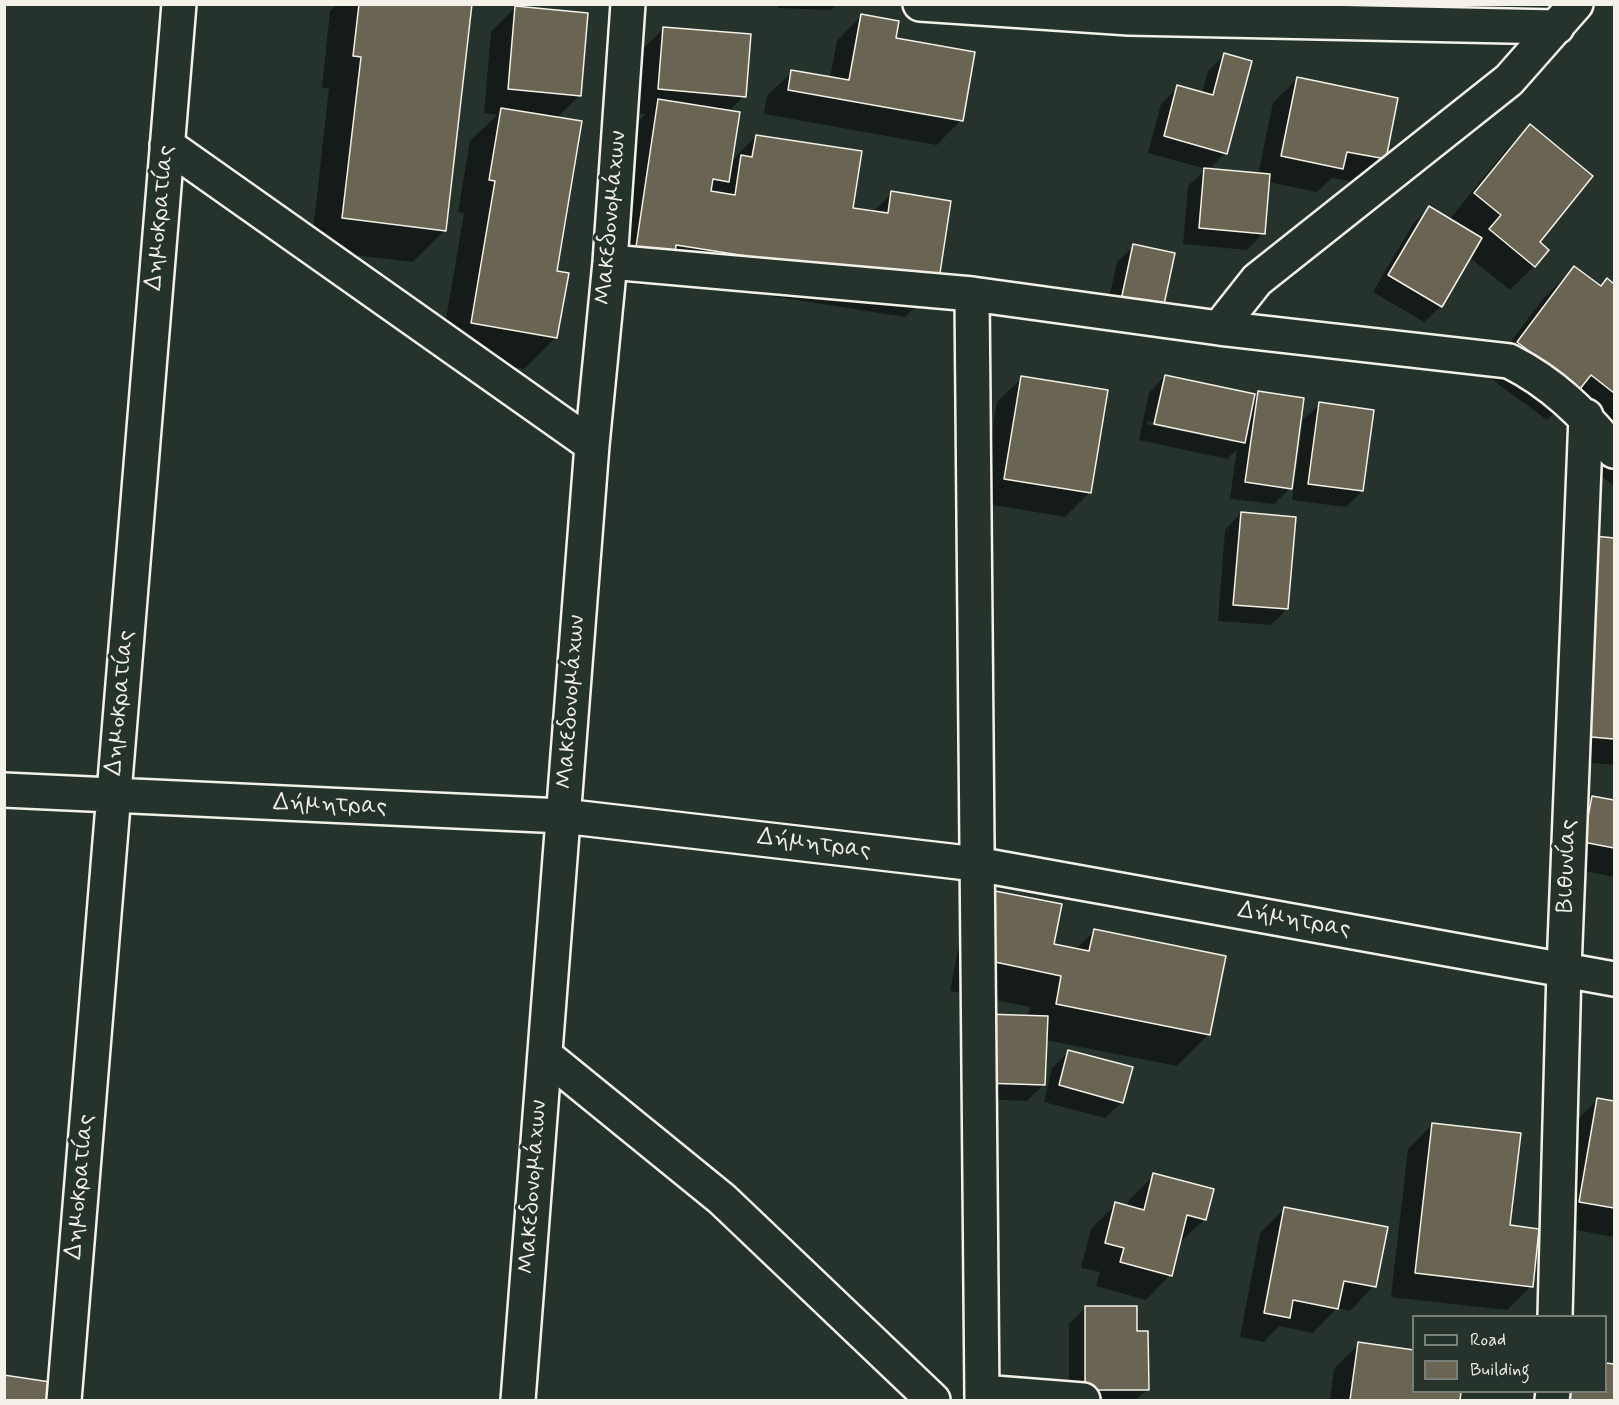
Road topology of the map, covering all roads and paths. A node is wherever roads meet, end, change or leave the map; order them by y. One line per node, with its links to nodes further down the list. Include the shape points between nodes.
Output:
1 (179, 4): 6 (street, Δημοκρατίας)
2 (628, 4): 7 (street, Μακεδονομάχων)
3 (921, 4): 4 (street)
4 (1120, 11): 5 (street)
5 (1567, 16): 9 (street, via 1509,80 1257,280)
6 (167, 145): 11 (street); 14 (street, Δημοκρατίας)
7 (610, 262): 8 (street); 11 (street, Μακεδονομάχων)
8 (972, 294): 9 (street); 16 (street)
9 (1219, 328): 10 (street, via 1509,361 1548,383)
10 (1586, 416): 12 (street); 17 (street, Βιθυνίας)
11 (591, 445): 15 (street, Μακεδονομάχων)
12 (1614, 451)
13 (4, 790): 14 (street, Δήμητρας)
14 (114, 797): 15 (street, Δήμητρας); 22 (street, Δημοκρατίας)
15 (563, 816): 16 (street, Δήμητρας); 19 (street, Μακεδονομάχων)
16 (976, 864): 17 (street, Δήμητρας); 21 (street)
17 (1564, 969): 18 (street, Δήμητρας); 20 (street, Βιθυνίας)
18 (1614, 979)
19 (545, 1055): 23 (street, Μακεδονομάχων); 24 (street, via 722,1199)
20 (1555, 1315)
21 (982, 1396): 25 (street)
22 (64, 1401)
23 (518, 1401)
24 (933, 1401)
25 (1083, 1401)

